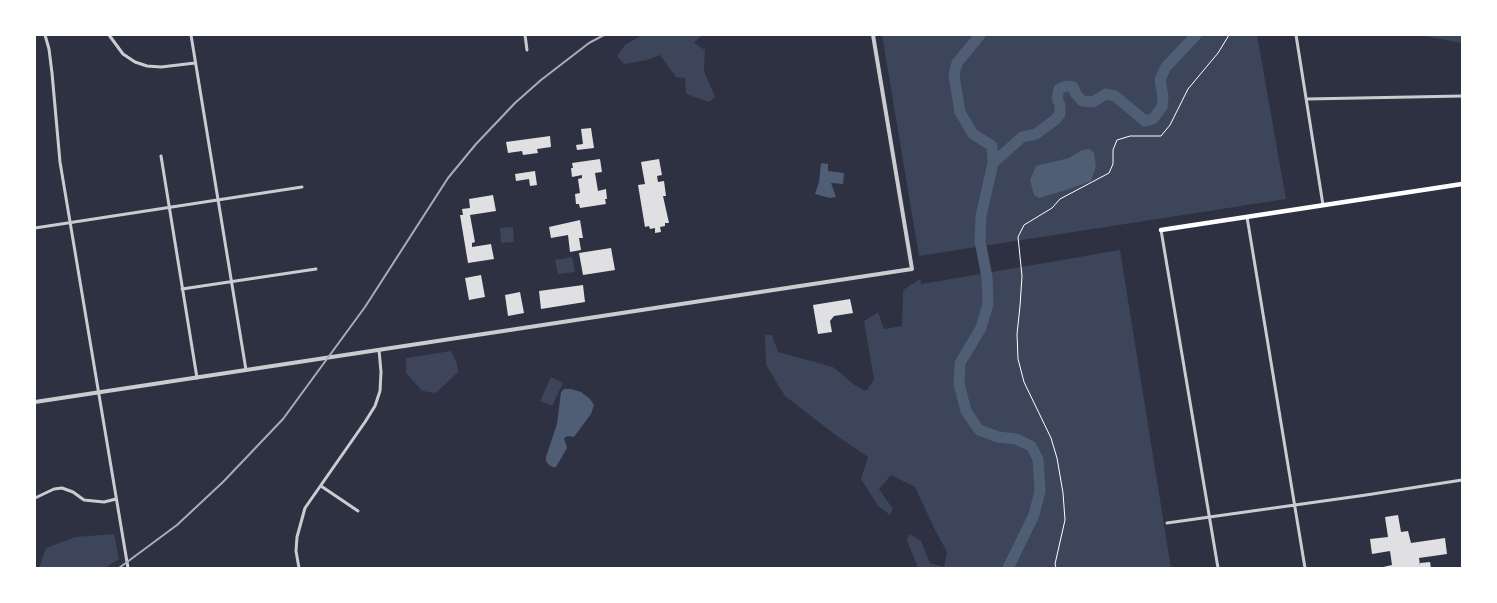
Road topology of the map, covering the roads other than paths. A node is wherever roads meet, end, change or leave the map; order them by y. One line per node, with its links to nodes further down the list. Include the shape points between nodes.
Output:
1 (45, 35): 18 (street)
2 (109, 35): 8 (street, via 123,54 147,66)
3 (191, 35): 8 (street)
4 (525, 35): 7 (street)
5 (873, 35): 24 (street, via 912,269)
6 (1296, 35): 10 (street)
7 (527, 50)
8 (195, 62): 14 (street)
9 (1462, 96): 10 (street)
10 (1307, 99): 15 (street)
11 (161, 156): 16 (street)
12 (1462, 184): 15 (main road)
13 (302, 187): 14 (street)
14 (218, 200): 16 (street); 22 (street)
15 (1324, 205): 17 (main road)
16 (169, 207): 18 (street); 23 (street)
17 (1247, 217): 20 (main road); 33 (street)
18 (70, 223): 19 (street); 27 (street)
19 (35, 228)
20 (1161, 230): 35 (street)
21 (316, 270): 22 (street)
22 (231, 282): 23 (street); 25 (street)
23 (182, 289): 26 (street)
24 (379, 350): 25 (street); 30 (street, via 382,372 375,406)
25 (246, 370): 26 (street)
26 (197, 378): 27 (street)
27 (98, 392): 28 (street); 32 (street)
28 (35, 402)
29 (1462, 480): 33 (street)
30 (320, 486): 34 (street); 38 (street, via 305,508 300,523 296,544)
31 (35, 498): 32 (street, via 62,488 84,500 104,502)
32 (116, 499): 37 (street)
33 (1294, 505): 35 (street); 40 (street)
34 (358, 511)
35 (1209, 517): 36 (street); 39 (street)
36 (1167, 523)
37 (128, 568)
38 (299, 568)
39 (1218, 568)
40 (1305, 568)

